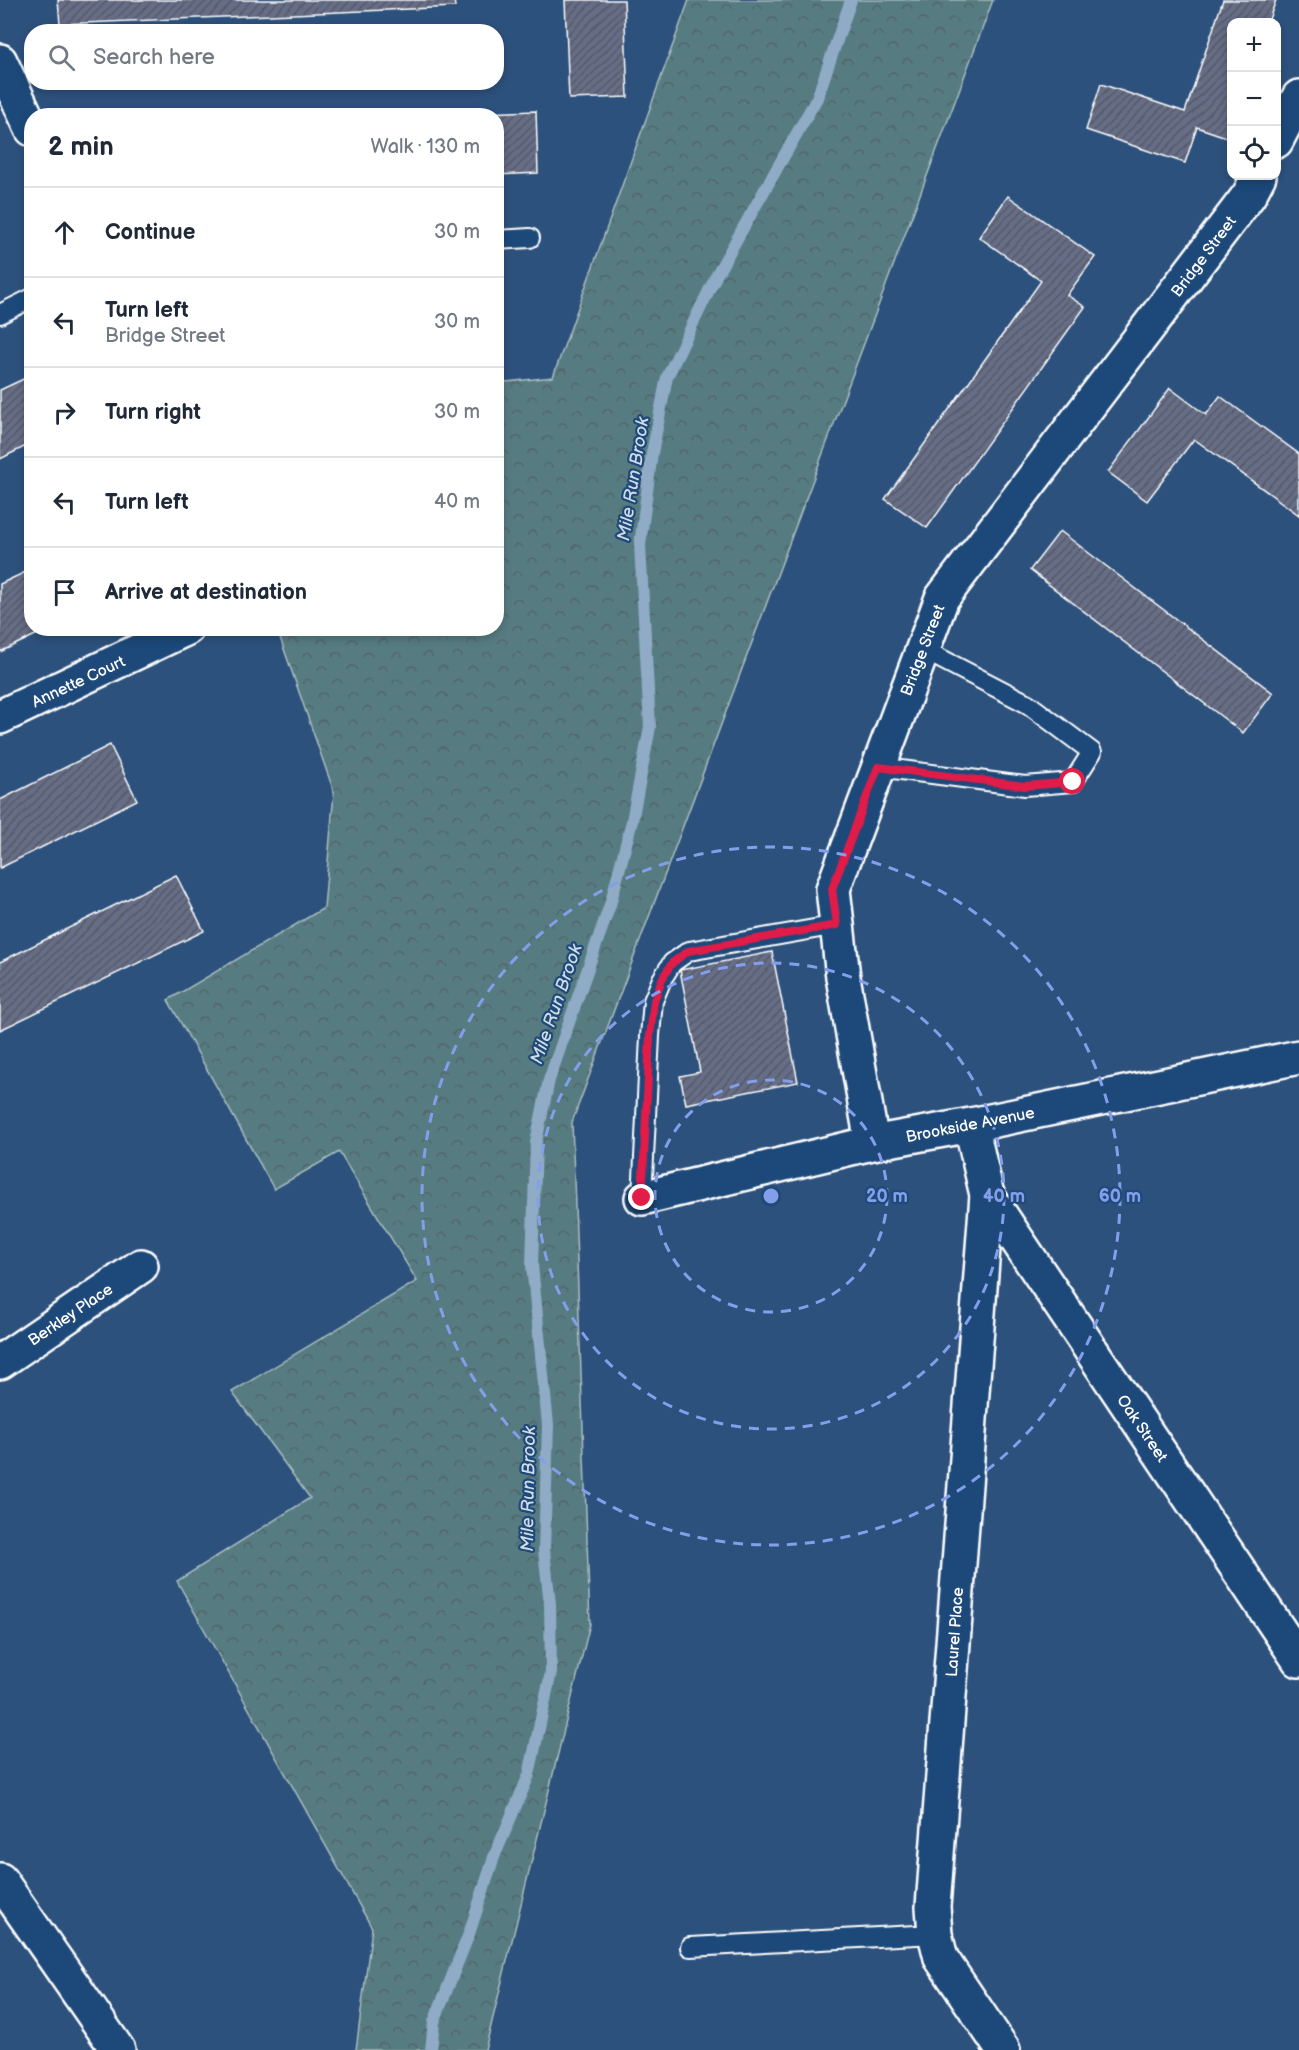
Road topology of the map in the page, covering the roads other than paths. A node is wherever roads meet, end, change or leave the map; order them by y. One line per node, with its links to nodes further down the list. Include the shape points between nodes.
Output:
1 (0, 61): 3 (street)
2 (1299, 97): 4 (street)
3 (24, 112)
4 (1281, 131)
5 (1257, 180): 11 (street, Bridge Street, via 942,598)
6 (530, 238): 7 (lane)
7 (504, 240)
8 (24, 302): 9 (lane)
9 (0, 314)
10 (171, 636): 12 (street, Annette Court)
11 (922, 649): 13 (street, Bridge Street); 13 (lane, via 1028,704 1092,752 1073,782 1025,786)
12 (0, 717)
13 (878, 767): 14 (street, Bridge Street, via 832,889)
14 (837, 925): 17 (street, Bridge Street); 19 (lane, via 688,951 672,963 654,1001)
15 (1299, 1057): 16 (street, Brookside Avenue)
16 (971, 1125): 17 (street, Brookside Avenue); 18 (street)
17 (872, 1143): 19 (street, Brookside Avenue)
18 (987, 1195): 22 (street, Oak Street); 24 (street, Laurel Place, via 933,1907)
19 (642, 1198)
20 (141, 1266): 21 (street, Berkley Place)
21 (0, 1362)
22 (1299, 1660)
23 (0, 1880): 26 (street)
24 (935, 1934): 25 (lane); 27 (street, Laurel Place, via 941,1958)
25 (690, 1947)
26 (118, 2050)
27 (1002, 2050)

